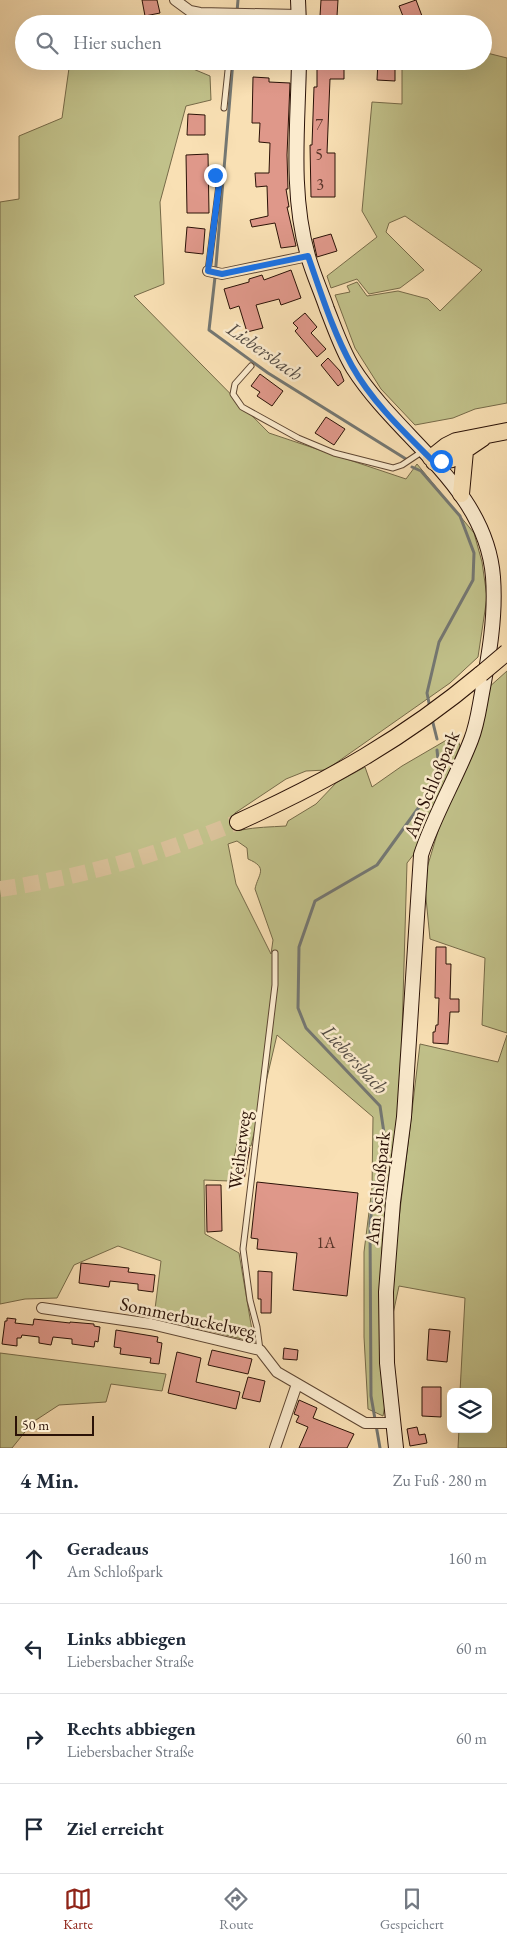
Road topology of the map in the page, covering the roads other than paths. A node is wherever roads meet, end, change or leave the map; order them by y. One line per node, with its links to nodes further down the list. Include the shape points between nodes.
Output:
1 (175, 0): 3 (street, via 190,11)
2 (298, 0): 4 (street)
3 (210, 15)
4 (299, 15)
5 (228, 70): 7 (lane)
6 (300, 70): 9 (street, Am Schloßpark, via 296,170 300,219)
7 (224, 108)
8 (215, 175): 10 (lane, via 219,185)
9 (308, 256): 10 (street, via 222,274); 14 (street, Am Schloßpark, via 352,367 375,400)
10 (208, 271)
11 (251, 366): 14 (lane, via 235,384 233,394 242,407 298,438 334,453 393,468)
12 (500, 432): 13 (main road, via 479,440); 14 (main road, via 456,442)
13 (465, 451): 14 (main road, via 452,459); 15 (main road)
14 (429, 457): 15 (street, Am Schloßpark)
15 (462, 494): 22 (street, Am Schloßpark, via 489,550 494,603 476,726 430,828 422,855 404,1117 386,1292)
16 (507, 652): 17 (main road, bridge, via 422,722 353,765)
17 (238, 822)
18 (275, 953): 20 (lane, Weiherweg, via 276,986 243,1249)
19 (42, 1308): 20 (street, Sommerbuckelweg, via 151,1324)
20 (260, 1350): 21 (street, Sommerbuckelweg, via 277,1372)
21 (297, 1384): 22 (street, Sommerbuckelweg, via 365,1423); 23 (street)
22 (386, 1424): 24 (street, Am Schloßpark)
23 (275, 1448)
24 (396, 1448)

